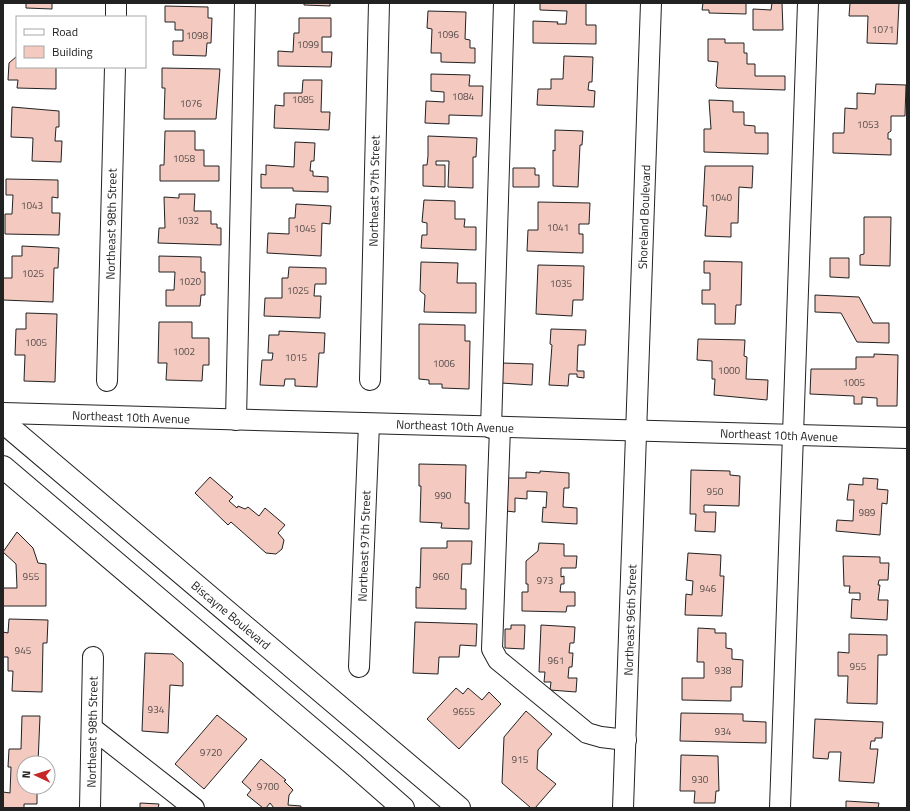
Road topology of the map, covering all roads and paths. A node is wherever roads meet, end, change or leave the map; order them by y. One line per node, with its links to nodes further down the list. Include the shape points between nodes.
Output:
1 (116, 3): 7 (street)
2 (246, 3): 12 (street)
3 (379, 3): 9 (street, Northeast 97th Street)
4 (504, 3): 15 (street)
5 (651, 3): 16 (street, Shoreland Boulevard)
6 (808, 3): 17 (street)
7 (116, 16)
8 (115, 68): 10 (street, Northeast 98th Street)
9 (370, 380)
10 (107, 381)
11 (3, 413): 12 (street, Northeast 10th Avenue)
12 (236, 420): 14 (street, Northeast 10th Avenue)
13 (3, 422): 27 (main road, Biscayne Boulevard)
14 (369, 424): 15 (street, Northeast 10th Avenue); 21 (street, Northeast 97th Street)
15 (496, 428): 16 (street, Northeast 10th Avenue); 23 (street, via 492,649 498,660 587,733)
16 (638, 432): 17 (street, Northeast 10th Avenue); 23 (street, Northeast 96th Street)
17 (792, 435): 18 (street, Northeast 10th Avenue); 29 (street)
18 (907, 438)
19 (3, 467): 26 (main road)
20 (93, 657): 22 (street, Northeast 98th Street)
21 (359, 668)
22 (92, 728): 24 (street, Northeast 98th Street); 25 (street)
23 (626, 740): 28 (street, Northeast 96th Street)
24 (90, 808)
25 (194, 808)
26 (403, 808)
27 (459, 808)
28 (623, 808)
29 (780, 808)

